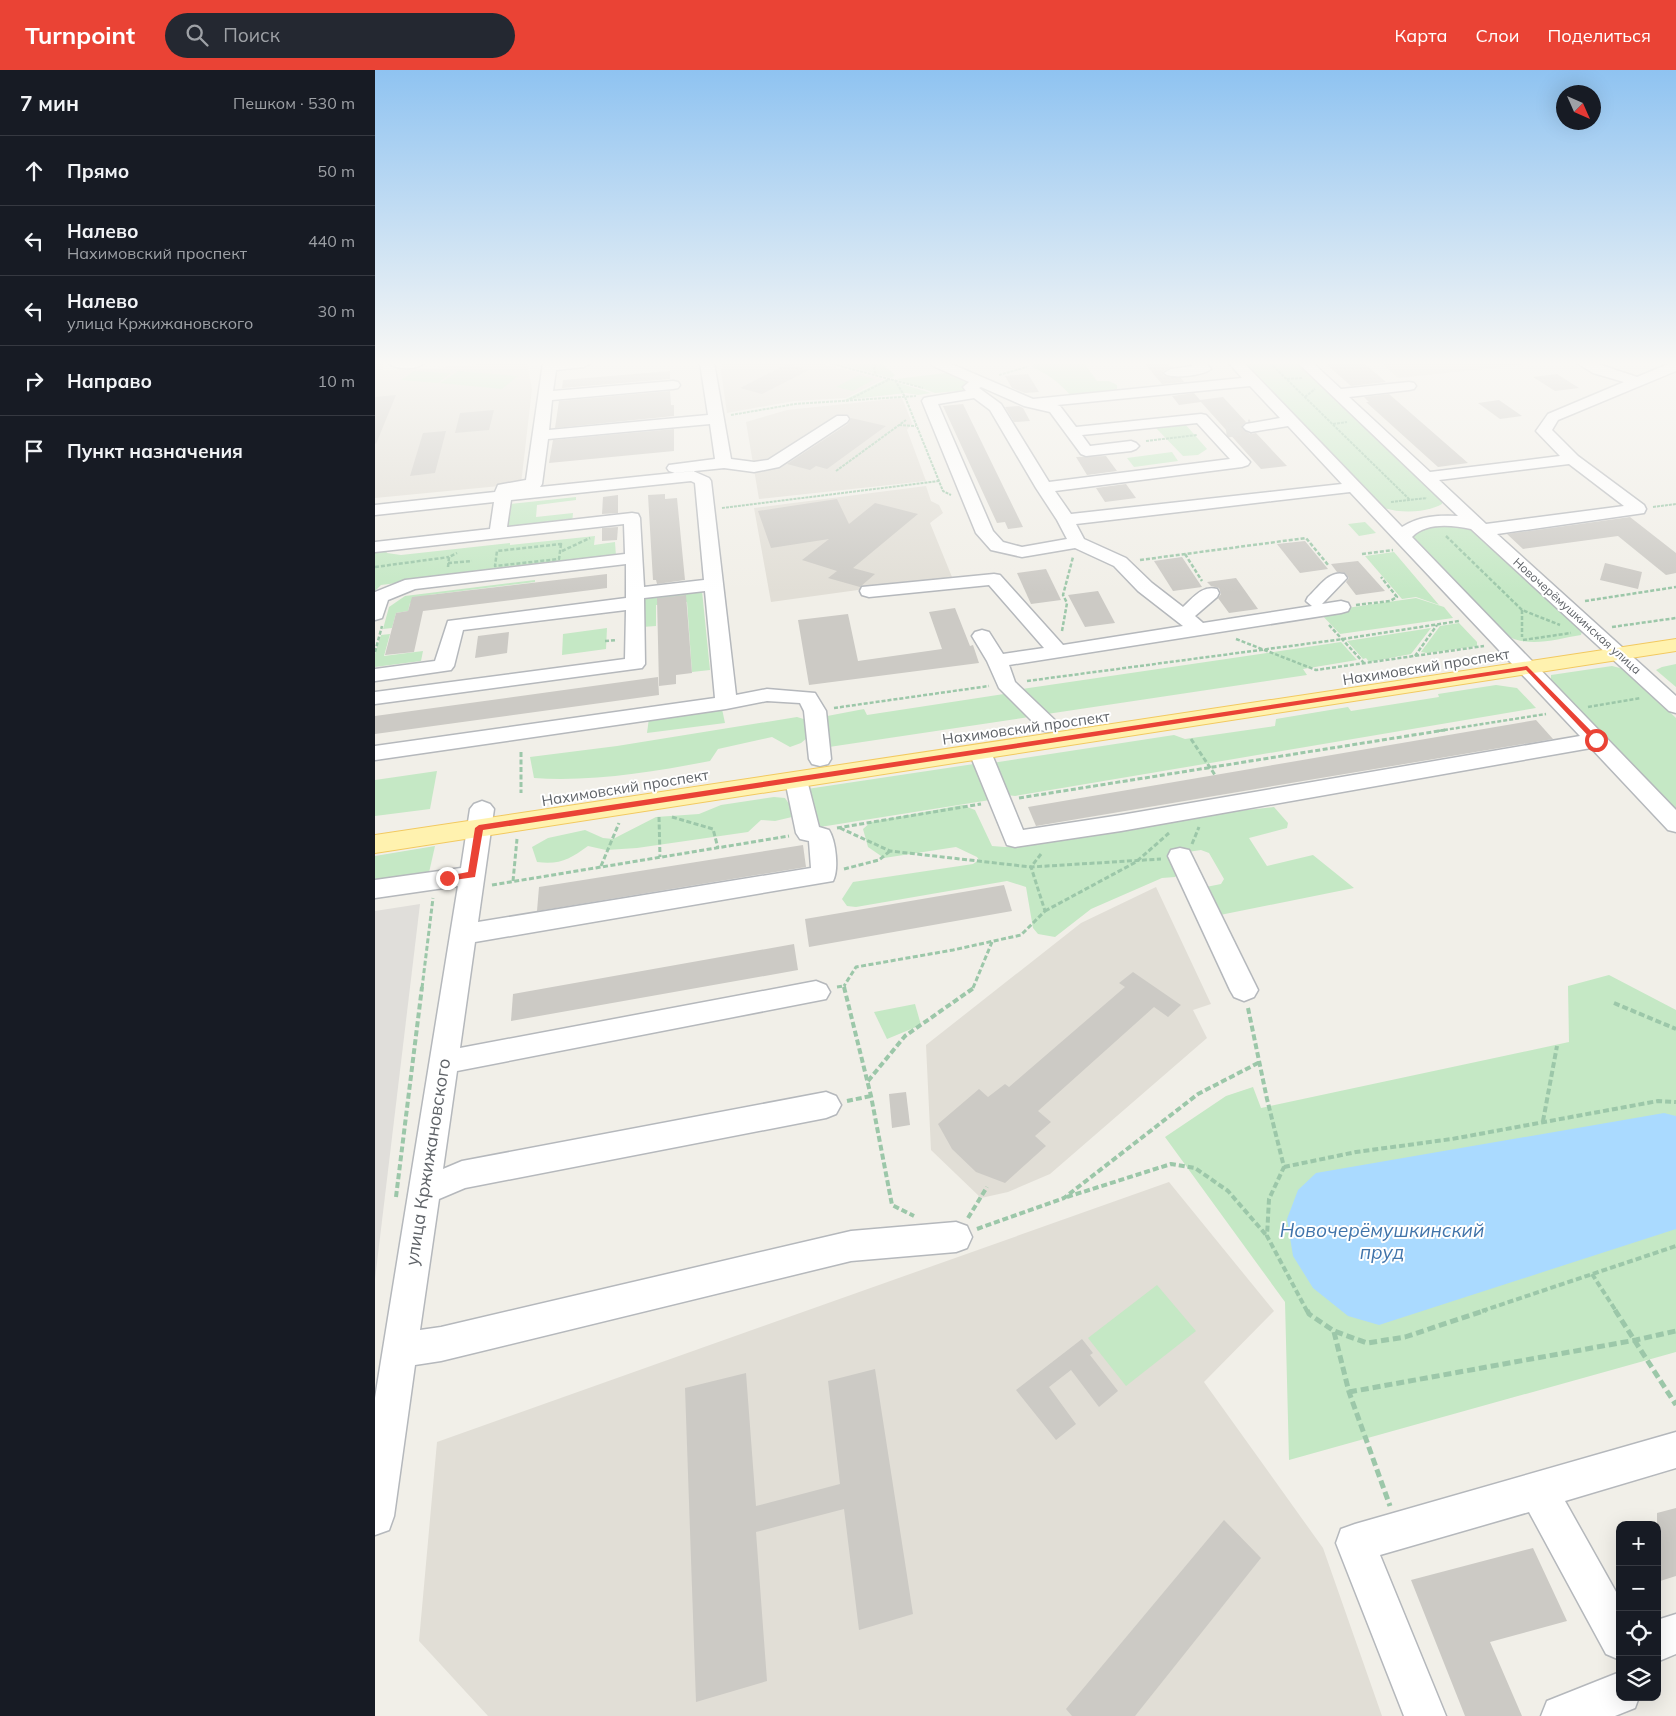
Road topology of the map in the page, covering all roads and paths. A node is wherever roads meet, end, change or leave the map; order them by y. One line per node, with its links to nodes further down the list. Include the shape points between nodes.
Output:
1 (540, 440): 21 (street)
2 (720, 440): 17 (street)
3 (809, 440): 17 (street, via 773,464 754,468)
4 (878, 440): 18 (path)
5 (922, 440): 20 (path)
6 (945, 440): 40 (street, via 985,533 997,546 1022,552)
7 (1015, 440): 23 (street)
8 (1078, 440): 15 (street, via 1085,451)
9 (1157, 440): 15 (path)
10 (1225, 440): 23 (street, via 1242,462)
11 (1309, 440): 22 (street)
12 (1348, 440): 28 (path)
13 (1387, 440): 19 (street, Новочерёмушкинская улица)
14 (1553, 440): 16 (street)
15 (1131, 446)
16 (1572, 459): 19 (street); 33 (street)
17 (724, 462): 21 (street)
18 (836, 470)
19 (1427, 477): 26 (street, Новочерёмушкинская улица)
20 (939, 481): 25 (path, via 943,491); 32 (path)
21 (535, 484): 24 (street)
22 (1355, 487): 30 (street); 34 (street)
23 (1044, 488): 34 (street)
24 (504, 493): 27 (street); 31 (street); 32 (street, via 693,476 703,481); 36 (street)
25 (953, 496)
26 (1443, 498): 28 (path); 30 (street, via 1447,506 1439,511 1409,515); 35 (street, Новочерёмушкинская улица)
27 (375, 500)
28 (1410, 500): 30 (path)
29 (1676, 504): 33 (path)
30 (1383, 508): 39 (street)
31 (375, 510)
32 (706, 510): 52 (street)
33 (1638, 510): 35 (street, via 1497,529)
34 (1066, 520): 40 (street)
35 (1479, 527): 39 (street, via 1455,520 1418,524); 70 (street, Новочерёмушкинская улица)
36 (498, 533): 41 (street); 47 (street, via 632,518)
37 (595, 536): 43 (path)
38 (1446, 536): 60 (path)
39 (1402, 537): 76 (street)
40 (1077, 542): 48 (street); 75 (path, via 1063,595 1067,603)
41 (375, 547)
42 (1383, 551): 45 (path)
43 (560, 552)
44 (1185, 554): 48 (path); 51 (path, via 1306,538); 55 (path)
45 (1362, 554)
46 (449, 557): 49 (path)
47 (634, 558): 56 (street); 61 (street, via 411,584 380,597)
48 (1120, 562): 62 (street)
49 (375, 567)
50 (1381, 577): 59 (path, via 1397,597)
51 (1338, 578): 57 (street)
52 (714, 584): 56 (street); 84 (street)
53 (1676, 587): 58 (path)
54 (869, 591): 75 (street, via 994,579)
55 (1210, 593): 62 (street)
56 (635, 598): 80 (street, via 455,626 444,666); 83 (street, via 635,664)
57 (1315, 601)
58 (1584, 601)
59 (1341, 608): 66 (street)
60 (1522, 610): 76 (path); 76 (path, via 1577,632)
61 (375, 614)
62 (1183, 617): 66 (street)
63 (1676, 618): 70 (path)
64 (1460, 621): 65 (path)
65 (1438, 624): 69 (path); 77 (path)
66 (1199, 629): 75 (street)
67 (1676, 629): 70 (main road, Нахимовский проспект)
68 (983, 636): 78 (street)
69 (1343, 639): 74 (path); 79 (path)
70 (1611, 640): 72 (main road, Нахимовский проспект); 76 (main road, Нахимовский проспект); 85 (street, Новочерёмушкинская улица)
71 (1247, 644): 74 (path)
72 (1676, 644)
73 (1485, 646): 77 (path)
74 (1261, 650): 79 (path, via 1316,670); 81 (path)
75 (1058, 651): 78 (street)
76 (1520, 651): 89 (main road, Нахимовский проспект); 91 (street); 93 (main road, Нахимовский проспект)
77 (1415, 656): 79 (path)
78 (997, 661): 81 (street)
79 (1364, 663)
80 (375, 675)
81 (1006, 684): 87 (path); 89 (street)
82 (1646, 697): 86 (path)
83 (375, 698)
84 (726, 703): 87 (street, via 767,696 808,697); 94 (street)
85 (1676, 707)
86 (1585, 708)
87 (815, 711): 95 (street)
88 (1548, 714): 96 (path)
89 (1049, 724): 95 (main road, Нахимовский проспект)
90 (1191, 739): 96 (path)
91 (1596, 740): 101 (street); 105 (street)
92 (521, 752): 99 (path)
93 (980, 752): 98 (main road, Нахимовский проспект); 100 (street)
94 (375, 753)
95 (820, 759): 103 (main road, Нахимовский проспект)
96 (1209, 768): 97 (path); 100 (path)
97 (1215, 775)
98 (796, 780): 103 (main road, Нахимовский проспект); 108 (street)
99 (521, 793)
100 (999, 802): 101 (street, via 1015,838); 107 (path)
101 (1200, 808): 113 (path); 115 (path)
102 (659, 813): 111 (path, via 713,829)
103 (481, 819): 106 (main road, Нахимовский проспект); 110 (main road, Нахимовский проспект); 118 (street, улица Кржижановского)
104 (620, 820): 116 (path)
105 (1676, 824)
106 (375, 826)
107 (839, 828): 108 (path); 112 (path)
108 (808, 833): 111 (path); 119 (street, via 821,836)
109 (517, 838): 116 (path, via 513,881)
110 (375, 844)
111 (718, 848): 116 (path)
112 (891, 851): 117 (path); 119 (path, via 879,860)
113 (1186, 851): 115 (path); 126 (street)
114 (1039, 854): 117 (path)
115 (1136, 862): 117 (path); 122 (path)
116 (601, 867)
117 (1031, 867): 122 (path)
118 (472, 874): 120 (street); 123 (street, улица Кржижановского)
119 (824, 875): 123 (street, via 486,931)
120 (375, 889)
121 (433, 895): 141 (path)
122 (1045, 911): 124 (path, via 1021,935)
123 (463, 932): 131 (street, улица Кржижановского)
124 (993, 942): 125 (path, via 856,967); 133 (path, via 975,987 905,1036)
125 (844, 986): 127 (path); 133 (path)
126 (1244, 990): 132 (path)
127 (816, 992): 131 (street, via 461,1060)
128 (1614, 1003): 129 (path)
129 (1676, 1030)
130 (1557, 1046): 136 (path)
131 (444, 1059): 138 (street, улица Кржижановского)
132 (1260, 1062): 137 (path); 140 (path, via 1198,1094)
133 (867, 1082): 142 (path, via 892,1205)
134 (1676, 1102): 136 (path, via 1658,1101)
135 (825, 1105): 138 (street, via 461,1175 439,1185)
136 (1543, 1121): 137 (path)
137 (1284, 1167): 144 (path, via 1269,1199)
138 (425, 1186): 150 (street, улица Кржижановского)
139 (987, 1187): 143 (path)
140 (1063, 1198): 143 (path); 144 (path, via 1171,1164 1195,1168 1228,1191)
141 (396, 1201)
142 (916, 1217)
143 (956, 1236): 150 (street, via 851,1246 441,1344)
144 (1267, 1236): 148 (path, via 1309,1314)
145 (1676, 1246): 146 (path)
146 (1592, 1274): 148 (path, via 1405,1337 1367,1343); 149 (path)
147 (1676, 1330): 149 (path)
148 (1334, 1331): 151 (path)
149 (1636, 1340): 151 (path); 152 (path)
150 (400, 1350): 155 (street, улица Кржижановского)
151 (1349, 1392): 156 (path)
152 (1676, 1404)
153 (1676, 1450): 154 (street)
154 (1538, 1490): 156 (street); 157 (street)
155 (375, 1516)
156 (1399, 1530): 159 (street, via 1355,1543)
157 (1616, 1633)
158 (1616, 1695): 160 (street)
159 (1425, 1716)
160 (1563, 1716)

